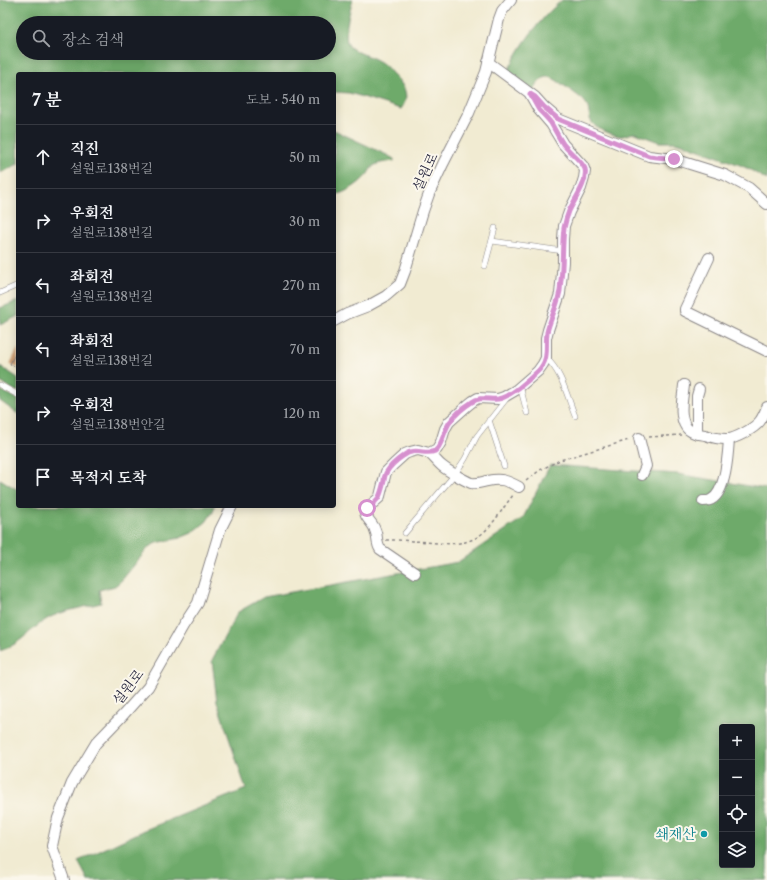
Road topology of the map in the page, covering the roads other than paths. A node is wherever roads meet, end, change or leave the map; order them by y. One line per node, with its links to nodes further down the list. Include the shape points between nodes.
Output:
1 (509, 1): 2 (street, 설원로, via 499,19)
2 (488, 62): 3 (street); 12 (street, 설원로, via 469,113 429,194 400,284 386,296)
3 (530, 94): 4 (street, via 558,119 649,156 674,159 725,175 749,188); 7 (street, via 585,171 581,188 564,226)
4 (767, 204)
5 (495, 228): 6 (lane)
6 (492, 241): 7 (lane); 9 (lane)
7 (563, 251): 14 (street, via 560,294 546,338)
8 (709, 258): 13 (street, via 685,311)
9 (485, 266)
10 (16, 286): 11 (lane)
11 (0, 293)
12 (336, 320)
13 (767, 351)
14 (546, 358): 17 (street, via 538,371); 23 (lane, via 558,372)
15 (684, 384): 25 (street, via 683,420 689,430)
16 (0, 385): 20 (lane)
17 (520, 386): 19 (street); 22 (lane)
18 (698, 389): 25 (street)
19 (511, 393): 24 (lane); 28 (street, via 498,399 478,398 473,401 449,422 437,449)
20 (16, 394)
21 (767, 407): 27 (street, via 757,424)
22 (527, 413)
23 (575, 416)
24 (489, 420): 29 (lane); 30 (lane)
25 (697, 434): 27 (street)
26 (639, 438): 31 (street, via 646,466)
27 (729, 439): 33 (street, via 726,472 720,488 716,497)
28 (429, 453): 30 (street); 36 (street, via 418,450 405,454 386,472 380,496 364,512 375,528 380,549)
29 (504, 466)
30 (455, 474): 32 (street, via 472,483 502,480); 35 (lane)
31 (642, 475)
32 (519, 487)
33 (703, 501)
34 (231, 508): 37 (street, 설원로, via 220,530 198,603 148,687 96,743 72,783 58,818 52,846)
35 (405, 533)
36 (415, 573)
37 (64, 880)

